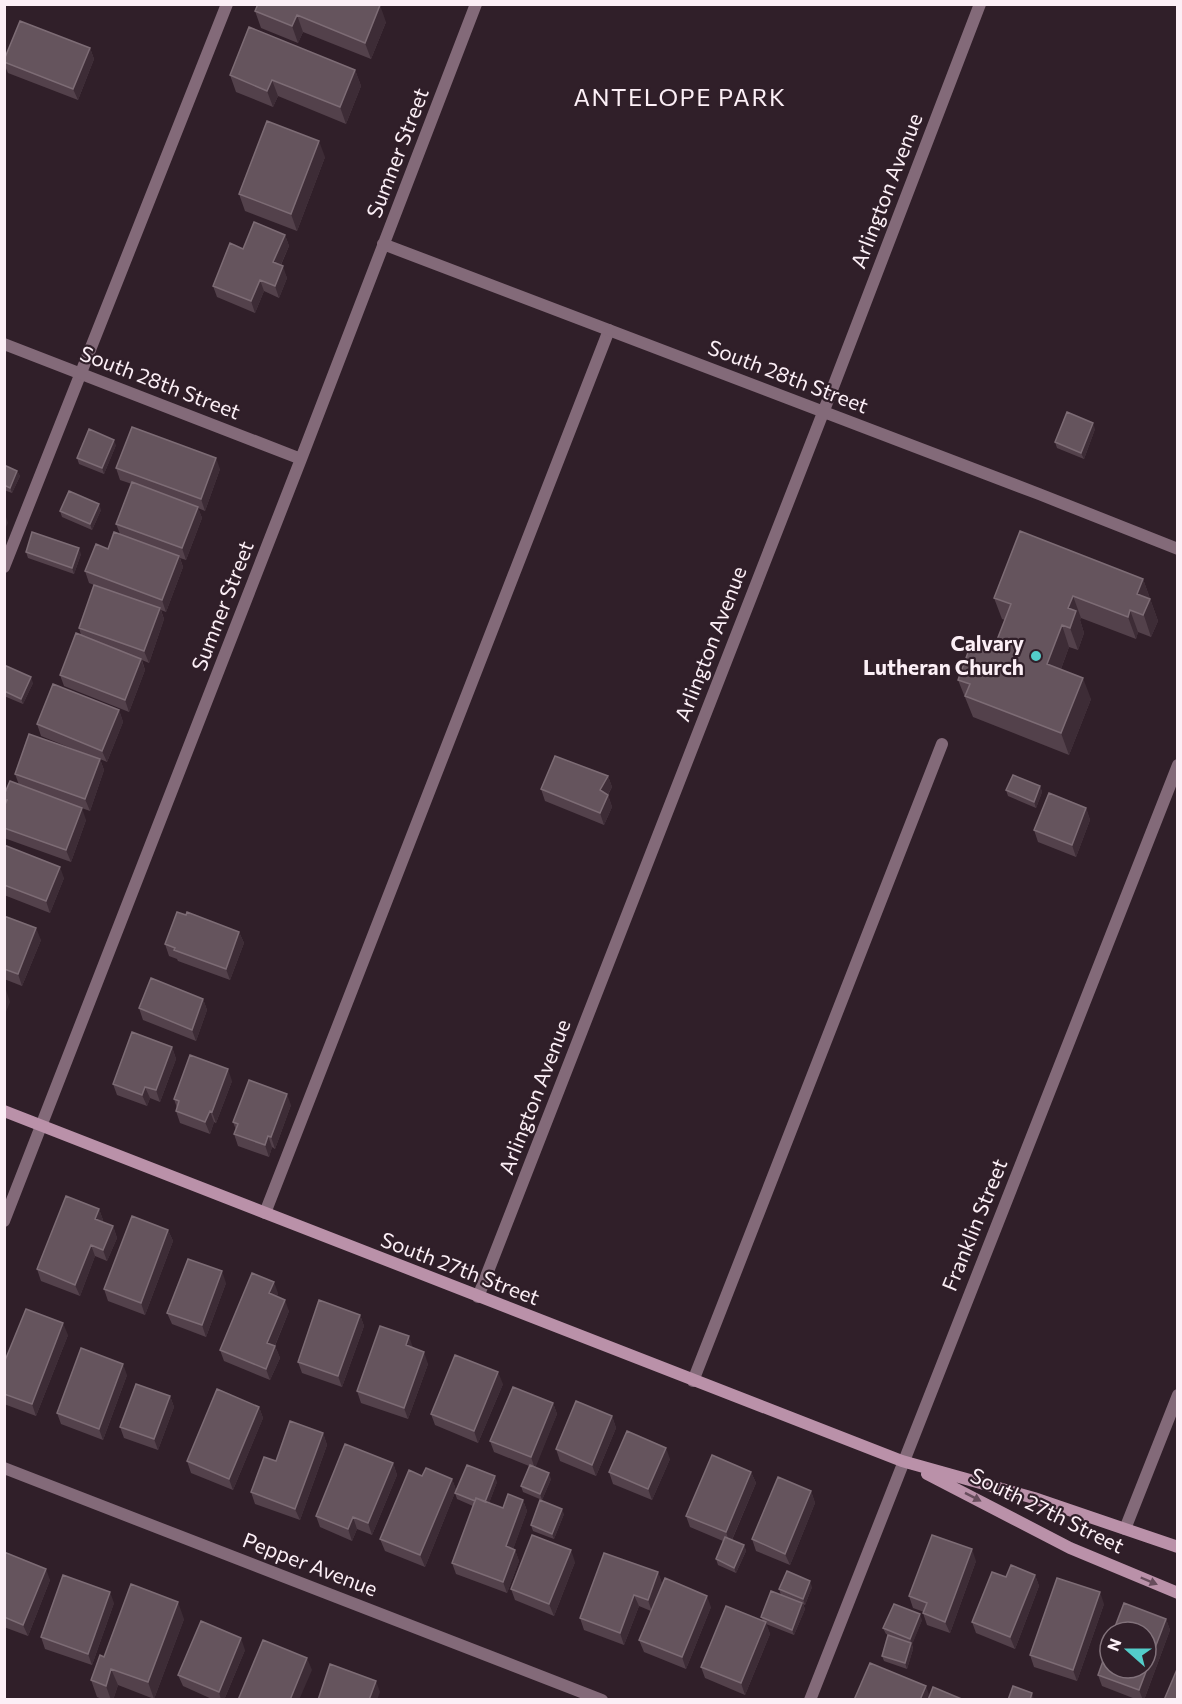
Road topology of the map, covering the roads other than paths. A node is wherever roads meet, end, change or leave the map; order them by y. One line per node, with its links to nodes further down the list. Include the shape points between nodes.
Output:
1 (227, 4): 7 (street)
2 (476, 4): 4 (street, Sumner Street)
3 (980, 4): 8 (street, Arlington Avenue)
4 (383, 244): 5 (street, South 28th Street); 9 (street, Sumner Street)
5 (609, 330): 8 (street, South 28th Street); 16 (street)
6 (4, 344): 7 (street, South 28th Street)
7 (80, 373): 9 (street, South 28th Street); 11 (street)
8 (823, 411): 10 (street, South 28th Street); 18 (street, Arlington Avenue)
9 (301, 459): 15 (street, Sumner Street)
10 (1178, 549)
11 (4, 567)
12 (942, 744): 19 (street)
13 (1178, 765): 21 (street, Franklin Street)
14 (4, 1111): 15 (main road, South 27th Street)
15 (41, 1125): 16 (main road, South 27th Street); 17 (street, Sumner Street)
16 (265, 1213): 18 (main road, South 27th Street)
17 (4, 1221)
18 (478, 1297): 19 (main road, South 27th Street)
19 (693, 1381): 21 (main road, South 27th Street)
20 (1178, 1395): 23 (street)
21 (902, 1461): 23 (main road, South 27th Street, via 1034,1498); 25 (main road, South 27th Street, one-way to 25, via 1070,1548); 27 (street, Franklin Street)
22 (4, 1468): 26 (street, Pepper Avenue)
23 (1125, 1529): 24 (main road, South 27th Street)
24 (1178, 1547)
25 (1178, 1593)
26 (602, 1700)
27 (810, 1700)

